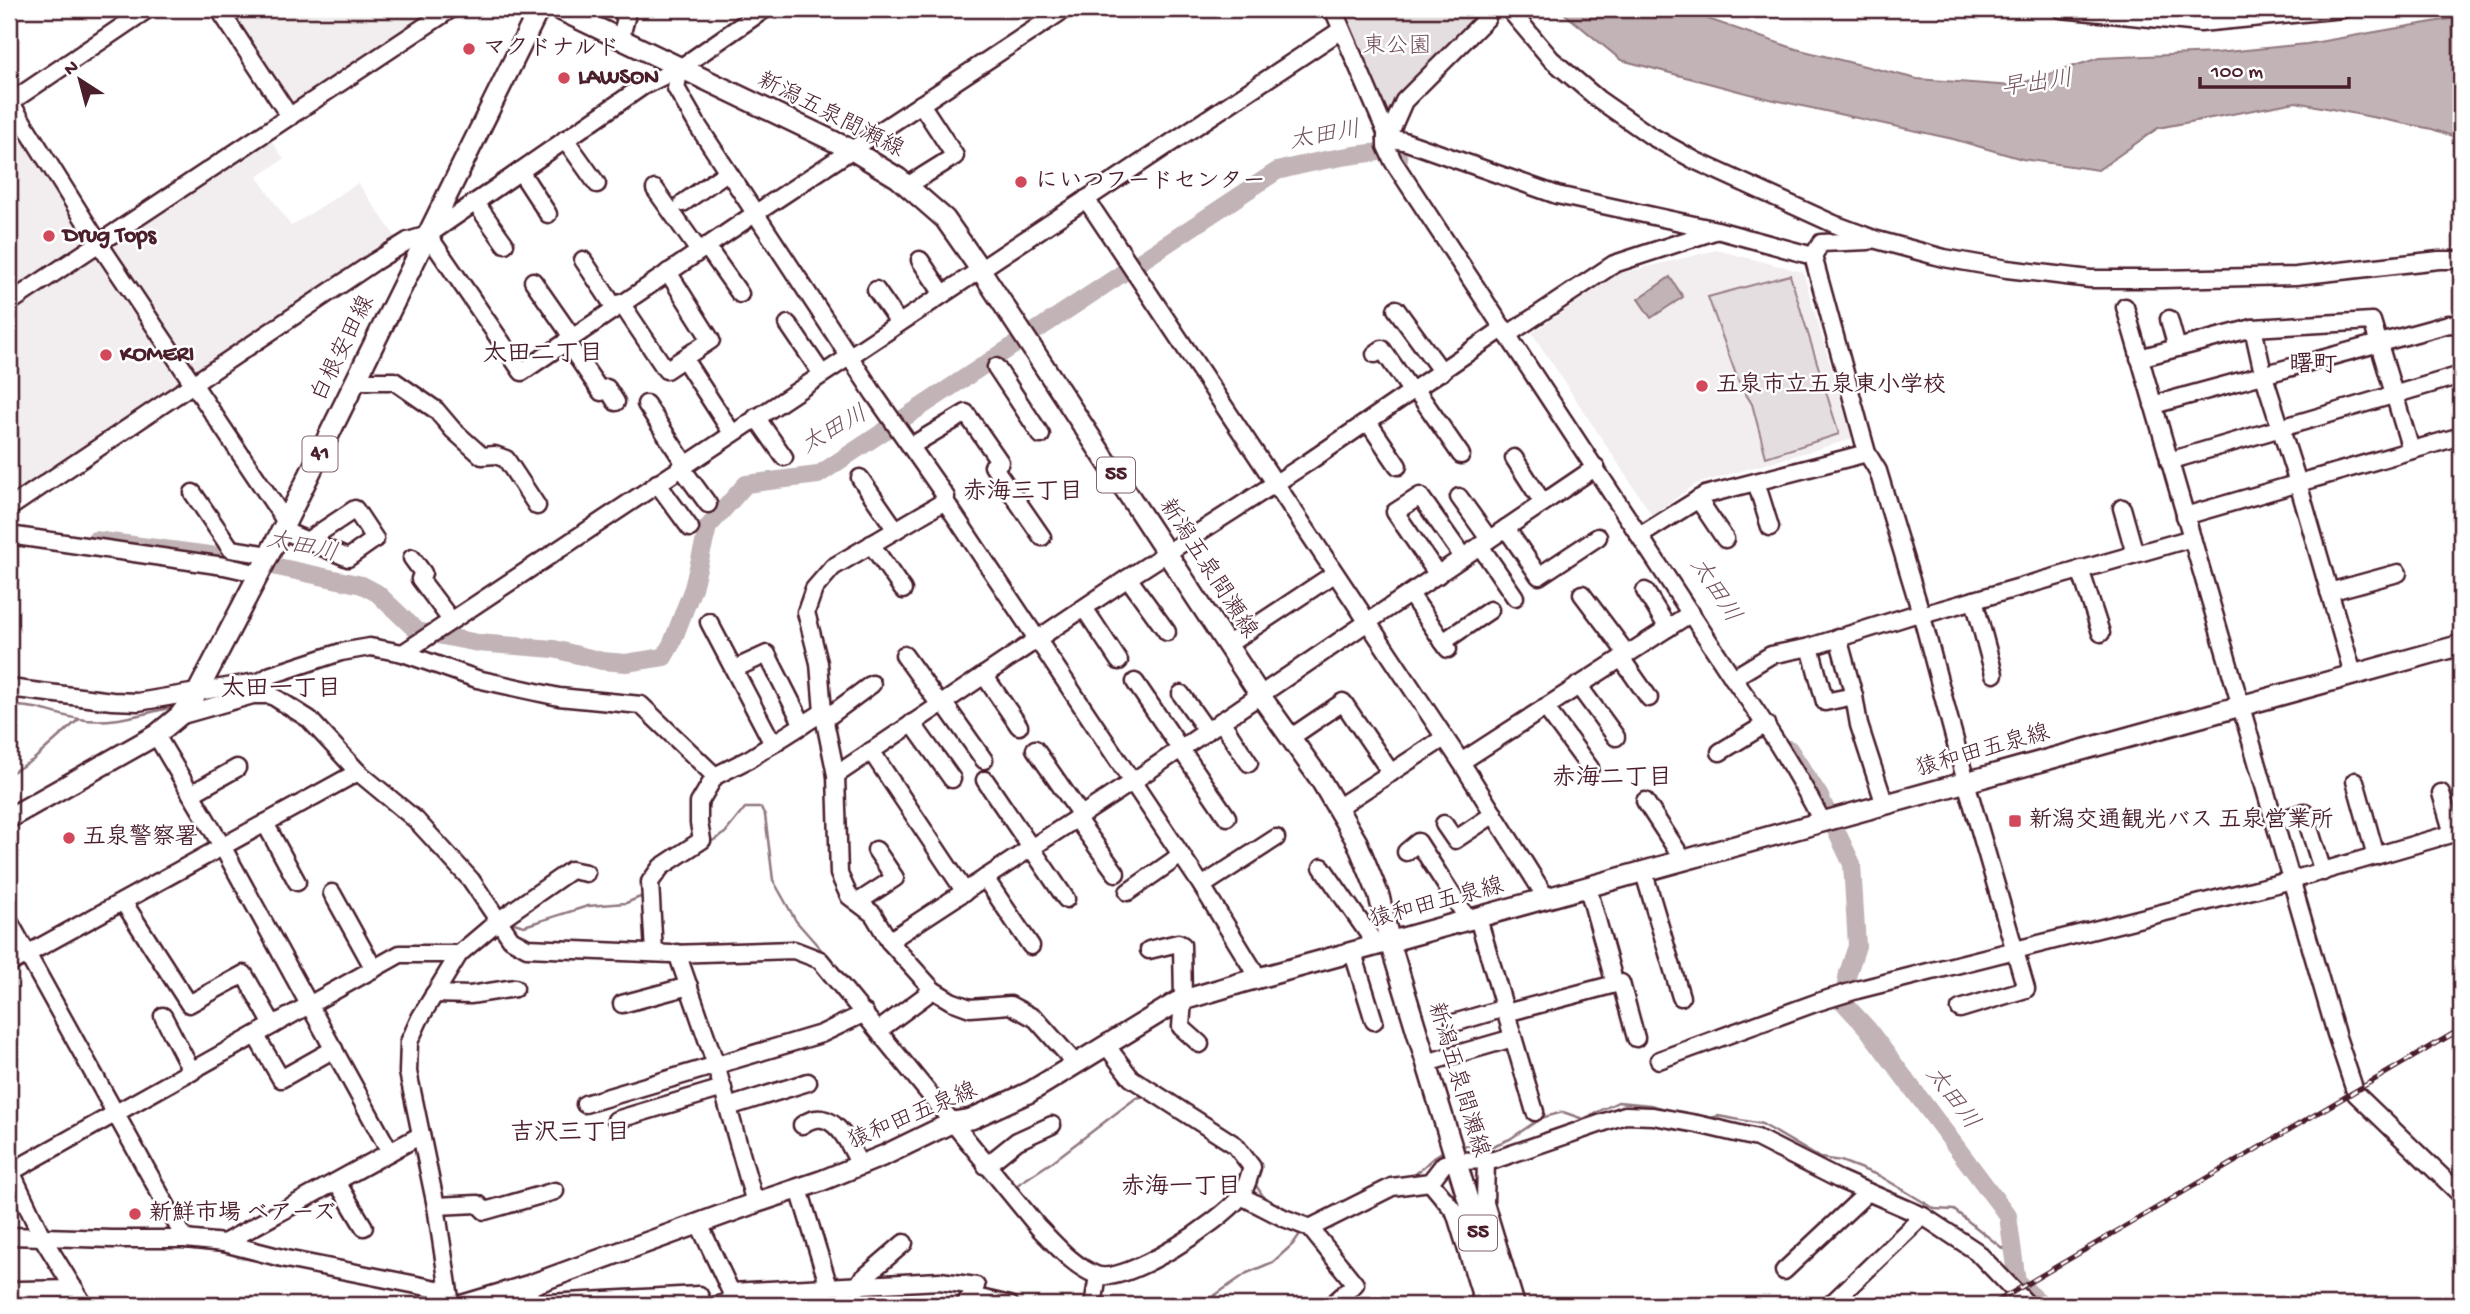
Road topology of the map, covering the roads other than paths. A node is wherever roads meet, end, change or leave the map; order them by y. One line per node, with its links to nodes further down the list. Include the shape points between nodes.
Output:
1 (148, 9): 17 (street)
2 (219, 9): 19 (street)
3 (451, 9): 19 (street)
4 (539, 9): 34 (main road, 白根安田線 / 41)
5 (558, 9): 15 (main road, 新潟五泉間瀬線 / 55)
6 (620, 9): 15 (street, via 626,18)
7 (765, 9): 16 (street)
8 (1065, 9): 18 (street)
9 (1333, 9): 14 (street)
10 (1509, 9): 35 (street, via 1551,59 1651,136 1783,202)
11 (2061, 9): 12 (street, via 2200,23)
12 (2343, 9)
13 (1487, 18): 20 (street, via 1404,101)
14 (1342, 30): 20 (street); 28 (street)
15 (620, 40): 16 (main road, 新潟五泉間瀬線 / 55)
16 (680, 68): 21 (street, via 643,86); 22 (main road, 新潟五泉間瀬線 / 55); 24 (street, via 676,88)
17 (9, 102): 37 (street)
18 (921, 104): 22 (street); 26 (street, via 954,156)
19 (290, 117): 37 (street)
20 (1386, 135): 33 (street, via 1557,195); 58 (street, via 1385,146 1412,191)
21 (565, 139): 23 (street); 25 (street)
22 (852, 150): 26 (main road, 新潟五泉間瀬線 / 55); 32 (street)
23 (520, 171): 29 (street); 31 (street)
24 (727, 172): 30 (street); 32 (street)
25 (597, 184)
26 (908, 186): 43 (main road, 新潟五泉間瀬線 / 55, via 945,219)
27 (655, 188): 38 (street)
28 (1086, 199): 43 (street); 97 (street)
29 (475, 202): 34 (street); 36 (street)
30 (684, 203)
31 (548, 214)
32 (755, 214): 38 (street); 63 (street)
33 (1717, 230): 39 (street); 58 (street, via 1614,264)
34 (428, 235): 59 (street, via 522,372); 71 (main road, 白根安田線 / 41); 72 (street, via 408,241)
35 (1877, 240): 39 (street, via 1821,243); 42 (street, via 2007,270 2090,279 2296,276)
36 (505, 244)
37 (100, 245): 49 (street); 72 (street)
38 (702, 248): 44 (street); 47 (street)
39 (1813, 256): 86 (street)
40 (583, 260): 50 (street)
41 (920, 260): 48 (street)
42 (2461, 260)
43 (981, 269): 48 (street); 123 (main road, 新潟五泉間瀬線 / 55)
44 (668, 272): 50 (street); 65 (street, via 711,340)
45 (534, 281): 59 (street)
46 (876, 290): 54 (street)
47 (740, 294)
48 (943, 294): 54 (street)
49 (9, 303)
50 (618, 305): 59 (street); 65 (street, via 666,370)
51 (2125, 307): 64 (street)
52 (1396, 309): 67 (street)
53 (2169, 320): 61 (street)
54 (899, 323): 63 (street)
55 (788, 324): 69 (street)
56 (2461, 326): 60 (street, via 2449,324)
57 (2253, 328): 60 (street, via 2372,321); 61 (street); 68 (street)
58 (1510, 331): 67 (street); 93 (street)
59 (569, 339): 75 (street, via 601,392 607,388)
60 (2379, 343): 68 (street); 74 (street)
61 (2177, 348): 64 (street)
62 (1375, 354): 73 (street, via 1382,349)
63 (850, 355): 69 (street); 84 (street)
64 (2139, 358): 77 (street)
65 (684, 359): 81 (street)
66 (996, 368): 82 (street)
67 (1442, 372): 73 (street)
68 (2263, 373): 77 (street); 80 (street)
69 (822, 374): 78 (street)
70 (2461, 375): 74 (street)
71 (356, 381): 105 (street, via 394,380 436,410 482,456 506,458); 109 (main road, 白根安田線 / 41)
72 (191, 384): 106 (street); 109 (street)
73 (1414, 391): 79 (street); 87 (street)
74 (2395, 393): 80 (street); 85 (street)
75 (616, 402)
76 (646, 404): 91 (street)
77 (2152, 405): 90 (street)
78 (756, 417): 81 (street); 88 (street)
79 (1368, 422): 92 (street); 97 (street)
80 (2282, 429): 90 (street); 98 (street)
81 (732, 433): 91 (street)
82 (1041, 435)
83 (2461, 436): 85 (street)
84 (911, 446): 102 (street); 116 (street, via 965,412)
85 (2411, 450): 98 (street)
86 (1867, 453): 95 (street); 144 (street, via 1878,471)
87 (1461, 455)
88 (784, 457)
89 (1514, 458): 103 (street)
90 (2169, 461): 108 (street)
91 (683, 465): 96 (street); 104 (street)
92 (1398, 466)
93 (1596, 467): 103 (street); 114 (street)
94 (860, 478): 113 (street)
95 (1756, 482): 101 (street); 110 (street)
96 (657, 483): 111 (street); 145 (street)
97 (1274, 483): 123 (street); 131 (street)
98 (2298, 483): 108 (street); 136 (street)
99 (193, 493): 125 (street, via 231,549)
100 (1459, 497): 121 (street)
101 (1698, 499): 114 (street); 119 (street)
102 (945, 501): 113 (street); 152 (street)
103 (1543, 503): 112 (street)
104 (708, 504)
105 (537, 506)
106 (9, 508)
107 (2122, 508): 124 (street)
108 (2185, 516): 118 (street)
109 (284, 526): 120 (street); 125 (main road, 白根安田線 / 41)
110 (1770, 527)
111 (690, 528)
112 (1506, 528): 117 (street, via 1539,576); 121 (street)
113 (896, 530): 122 (street)
114 (1644, 533): 143 (street)
115 (9, 535): 130 (street)
116 (1042, 537)
117 (1598, 537)
118 (2192, 538): 124 (street); 176 (street)
119 (1725, 539)
120 (307, 541)
121 (1484, 542): 126 (street); 139 (street)
122 (871, 544): 134 (street); 178 (street, via 833,567 814,589 806,612 819,663)
123 (1167, 553): 133 (street); 153 (main road, 新潟五泉間瀬線 / 55)
124 (2135, 554): 128 (street)
125 (270, 555): 130 (main road, 白根安田線 / 41)
126 (1463, 557): 132 (street); 132 (street, via 1420,496 1395,512)
127 (412, 558): 145 (street, via 423,573 421,579)
128 (2080, 569): 140 (street); 150 (street)
129 (2398, 573): 136 (street)
130 (260, 574): 170 (main road, 白根安田線 / 41)
131 (1334, 574): 147 (street); 153 (street)
132 (1438, 575): 137 (street)
133 (1128, 579): 141 (street); 149 (street)
134 (903, 590)
135 (1645, 591): 148 (street)
136 (2329, 592): 163 (street)
137 (1410, 594): 142 (street, via 1446,645); 147 (street)
138 (1582, 594): 158 (street)
139 (1515, 597)
140 (1974, 600): 144 (street); 162 (street)
141 (1084, 608): 152 (street); 159 (street)
142 (1490, 610)
143 (1691, 613): 148 (street); 161 (street)
144 (1921, 613): 151 (street); 207 (street)
145 (451, 620): 156 (street)
146 (709, 622): 160 (street)
147 (1366, 622): 172 (street); 188 (street)
148 (1668, 628): 158 (street)
149 (1167, 632)
150 (2101, 633)
151 (1838, 637): 155 (street); 173 (street)
152 (1038, 639): 164 (street); 206 (street)
153 (1227, 645): 172 (main road, 新潟五泉間瀬線 / 55)
154 (2461, 645): 163 (main road, 猿和田五泉線)
155 (1810, 647): 161 (street, via 1772,655); 173 (street, via 1825,702)
156 (403, 653): 169 (street, via 370,647 341,652 271,675); 202 (street, via 477,679 559,696 641,705)
157 (904, 655): 175 (street)
158 (1624, 656): 167 (street); 174 (street)
159 (1119, 661)
160 (734, 669): 181 (street, via 768,654); 189 (street)
161 (1739, 674): 182 (street)
162 (1994, 674)
163 (2353, 674): 176 (main road, 猿和田五泉線)
164 (984, 675): 175 (street); 183 (street)
165 (1135, 682): 190 (street)
166 (872, 684): 178 (street)
167 (1578, 685): 177 (street); 186 (street)
168 (9, 688): 170 (street, via 138,702)
169 (267, 688): 170 (street); 179 (street); 199 (street, via 309,719)
170 (197, 693): 179 (main road, 白根安田線 / 41)
171 (1181, 694): 184 (street)
172 (1260, 695): 184 (street); 187 (main road, 新潟五泉間瀬線 / 55)
173 (1854, 696): 211 (street)
174 (1649, 698)
175 (942, 704): 180 (street); 194 (street)
176 (2241, 706): 207 (main road, 猿和田五泉線); 218 (street)
177 (1545, 707): 195 (street); 198 (street)
178 (824, 715): 181 (street); 201 (street)
179 (179, 716): 185 (main road, 白根安田線 / 41)
180 (912, 723): 192 (street); 203 (street)
181 (803, 724): 189 (street)
182 (1766, 724): 193 (street); 217 (street)
183 (1020, 726)
184 (1214, 726): 190 (street); 196 (street)
185 (156, 735): 209 (street); 216 (main road, 白根安田線 / 41)
186 (1616, 737)
187 (1290, 738): 200 (street, via 1343,702); 212 (main road, 新潟五泉間瀬線 / 55)
188 (1444, 738): 195 (street); 200 (street)
189 (773, 744): 202 (street)
190 (1181, 748): 206 (street); 215 (street)
191 (1035, 749): 214 (street)
192 (871, 751): 201 (street); 240 (street)
193 (1720, 752)
194 (984, 760)
195 (1461, 762): 213 (street)
196 (1249, 764)
197 (237, 768): 209 (street)
198 (1590, 768)
199 (358, 772): 219 (street); 249 (street, via 416,820 471,880)
200 (1391, 774): 212 (street)
201 (836, 775): 246 (street, via 839,874 849,896)
202 (715, 776): 256 (street, via 699,803 702,840 662,867 651,888)
203 (951, 779)
204 (985, 780): 224 (street)
205 (2355, 781): 228 (street)
206 (1132, 782): 214 (street); 227 (street)
207 (1966, 782): 211 (main road, 猿和田五泉線); 253 (street)
208 (2441, 793): 221 (street)
209 (191, 794): 223 (street)
210 (1645, 801): 229 (street)
211 (1885, 805): 217 (main road, 猿和田五泉線)
212 (1337, 808): 251 (main road, 新潟五泉間瀬線 / 55, via 1374,886)
213 (1493, 814): 220 (street, via 1455,840); 244 (street)
214 (1079, 817): 224 (street); 233 (street)
215 (1227, 817)
216 (9, 818)
217 (1829, 819): 229 (main road, 猿和田五泉線)
218 (2275, 822): 231 (street, via 2304,812); 236 (street)
219 (265, 823): 223 (street); 237 (street)
220 (1444, 824)
221 (2457, 832): 228 (street)
222 (1276, 838): 238 (street)
223 (222, 846): 245 (street); 270 (street)
224 (1032, 847): 235 (street); 243 (street)
225 (876, 850): 246 (street, via 895,878)
226 (1406, 852): 247 (street, via 1418,842)
227 (1181, 855): 238 (street); 241 (street)
228 (2376, 856): 231 (street)
229 (1684, 861): 234 (main road, 猿和田五泉線)
230 (1322, 867): 251 (street)
231 (2323, 872): 236 (street)
232 (586, 873): 249 (street, via 571,870)
233 (1116, 873)
234 (1644, 873): 239 (main road, 猿和田五泉線); 268 (street)
235 (985, 878): 240 (street); 252 (street)
236 (2292, 880): 253 (street); 313 (street, via 2356,1094)
237 (297, 882)
238 (1202, 886): 262 (street)
239 (1588, 888): 244 (main road, 猿和田五泉線); 263 (street)
240 (965, 892): 250 (street)
241 (1128, 892)
242 (332, 893): 261 (street)
243 (1066, 899)
244 (1548, 899): 247 (main road, 猿和田五泉線)
245 (124, 902): 255 (street); 278 (street, via 189,1004 244,974)
246 (858, 902): 250 (street, via 873,914)
247 (1474, 919): 251 (main road, 猿和田五泉線); 273 (street)
248 (9, 921): 255 (street)
249 (498, 921): 256 (street, via 511,939 527,948); 259 (street)
250 (889, 941): 266 (street)
251 (1384, 944): 258 (main road, 猿和田五泉線); 288 (main road, 新潟五泉間瀬線 / 55)
252 (1031, 946)
253 (2013, 949): 272 (street, via 2026,989); 286 (street, via 1845,994)
254 (1149, 950): 269 (street, via 1182,945)
255 (27, 953): 260 (street); 296 (street)
256 (654, 953): 257 (street)
257 (677, 953): 264 (street); 274 (street, via 794,950 820,960)
258 (1353, 953): 262 (main road, 猿和田五泉線); 276 (street)
259 (459, 954): 261 (street, via 400,954); 267 (street)
260 (9, 964)
261 (374, 969): 270 (street)
262 (1259, 979): 269 (main road, 猿和田五泉線)
263 (1615, 984): 273 (street); 282 (street, via 1620,983)
264 (689, 986): 271 (street); 289 (street)
265 (515, 988): 267 (street, via 470,995)
266 (933, 990): 279 (street); 287 (street, via 970,1008 1010,1005 1036,1019)
267 (433, 994): 301 (street, via 409,1042 408,1072)
268 (1681, 996)
269 (1184, 1000): 283 (street, via 1181,1027); 284 (main road, 猿和田五泉線)
270 (309, 1004): 278 (street); 285 (street)
271 (622, 1004)
272 (1960, 1009)
273 (1505, 1011): 277 (street); 281 (street)
274 (864, 1013): 279 (street); 289 (street, via 821,1034)
275 (163, 1016): 290 (street)
276 (1374, 1021)
277 (1454, 1023)
278 (273, 1025): 280 (street)
279 (878, 1030): 298 (street)
280 (256, 1035): 285 (street, via 281,1079); 290 (street)
281 (1513, 1038): 288 (street); 295 (street)
282 (1636, 1038)
283 (1200, 1044)
284 (1106, 1045): 287 (main road, 猿和田五泉線); 314 (street, via 1130,1078 1235,1145 1252,1167)
285 (334, 1049): 302 (street)
286 (1660, 1060)
287 (1075, 1063): 298 (main road, 猿和田五泉線, via 1030,1092 971,1119)
288 (1426, 1063): 304 (main road, 新潟五泉間瀬線 / 55)
289 (716, 1065): 292 (street); 293 (street)
290 (192, 1072): 296 (street)
291 (808, 1082): 294 (street)
292 (723, 1088): 294 (street); 297 (street)
293 (585, 1104)
294 (728, 1107): 315 (street)
295 (1535, 1112)
296 (115, 1115): 307 (street); 323 (street)
297 (616, 1121)
298 (953, 1122): 305 (main road, 猿和田五泉線); 306 (street)
299 (802, 1125): 305 (street, via 818,1119 834,1124 844,1133)
300 (1052, 1125): 306 (street, via 1017,1141)
301 (421, 1135): 302 (street); 316 (street)
302 (390, 1152): 308 (street)
303 (1486, 1160): 304 (street); 312 (street, via 1625,1115 1653,1116 1757,1138); 345 (street, via 1485,1203)
304 (1456, 1161): 309 (street, via 1444,1164); 344 (main road, 新潟五泉間瀬線 / 55)
305 (860, 1166): 310 (main road, 猿和田五泉線)
306 (986, 1166): 327 (street, via 1038,1227 1071,1259)
307 (10, 1170): 322 (street)
308 (337, 1182): 319 (street); 324 (street)
309 (1430, 1182): 320 (street, via 1392,1187); 343 (street, via 1455,1212)
310 (799, 1189): 315 (main road, 猿和田五泉線); 329 (street)
311 (555, 1191): 316 (street, via 485,1211 478,1204)
312 (1868, 1192): 317 (street); 326 (street)
313 (2461, 1195)
314 (1241, 1196): 320 (street); 327 (street, via 1221,1215 1149,1263)
315 (755, 1203): 318 (main road, 猿和田五泉線)
316 (436, 1206): 333 (street)
317 (1923, 1216): 346 (street); 347 (street, via 1976,1251)
318 (699, 1224): 328 (main road, 猿和田五泉線); 334 (street)
319 (364, 1227)
320 (1310, 1228): 342 (street, via 1355,1284)
321 (9, 1236): 322 (street)
322 (42, 1237): 323 (street); 331 (street)
323 (185, 1239): 324 (street)
324 (224, 1243): 333 (street)
325 (904, 1243): 330 (street, via 861,1280)
326 (1784, 1271)
327 (1098, 1276): 341 (street)
328 (530, 1285): 337 (main road, 猿和田五泉線); 338 (street, via 529,1304 699,1295)
329 (829, 1287): 330 (street); 334 (street)
330 (859, 1287): 335 (street, via 940,1282 976,1286)
331 (75, 1289): 332 (street, via 19,1290); 336 (street)
332 (9, 1295)
333 (449, 1298)
334 (737, 1299): 339 (street)
335 (968, 1302): 340 (street)
336 (84, 1305)
337 (463, 1305)
338 (704, 1305)
339 (716, 1305)
340 (1010, 1305)
341 (1093, 1305)
342 (1332, 1305)
343 (1484, 1305)
344 (1500, 1305)
345 (1516, 1305)
346 (1830, 1305)
347 (2028, 1305)

